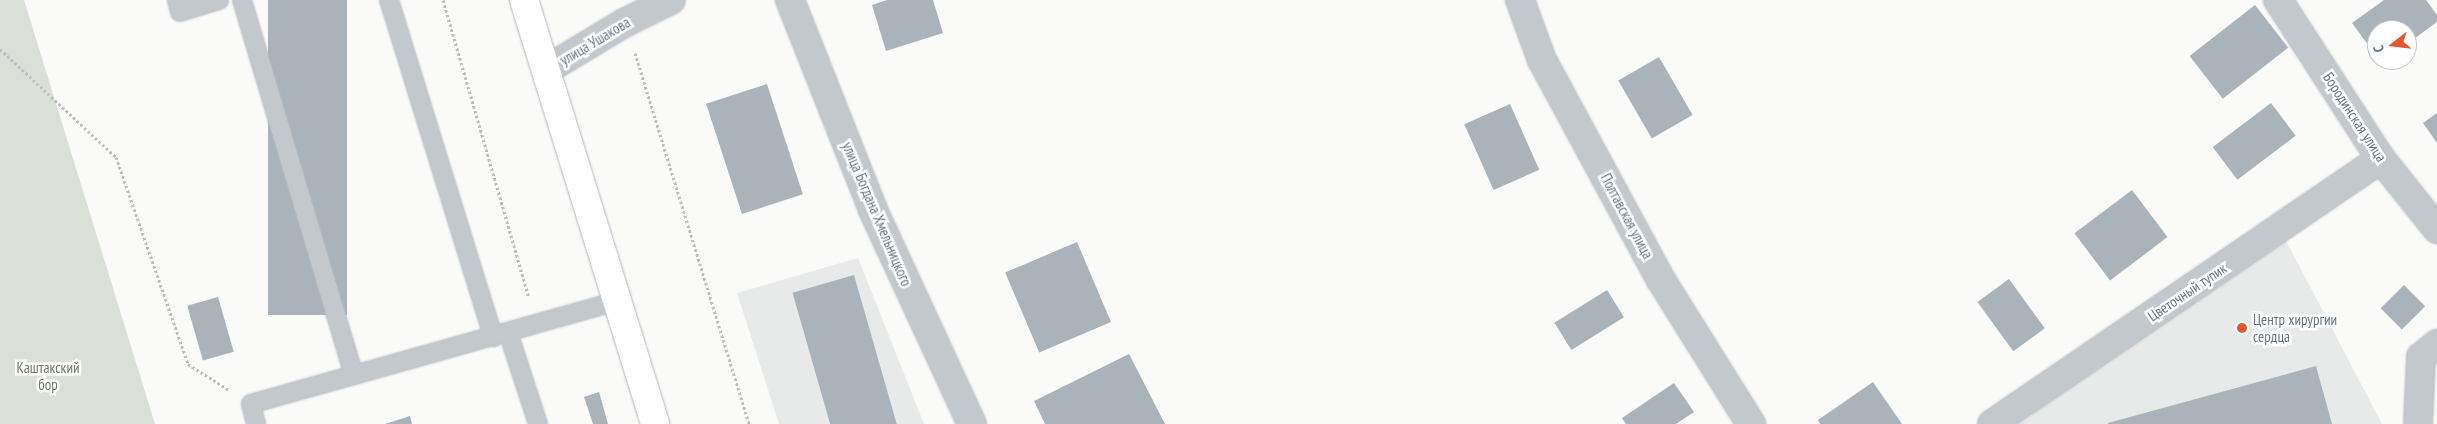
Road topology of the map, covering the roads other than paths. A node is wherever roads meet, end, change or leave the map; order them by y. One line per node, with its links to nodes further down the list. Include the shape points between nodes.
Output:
1 (176, 0): 2 (lane, via 180,12)
2 (219, 0)
3 (242, 0): 16 (lane)
4 (389, 0): 14 (lane)
5 (524, 0): 10 (main road)
6 (671, 0): 10 (street, улица Ушакова, via 626,22)
7 (790, 0): 20 (street, улица Богдана Хмельницкого, via 873,210)
8 (1520, 0): 21 (street, Полтавская улица, via 1542,60 1661,280)
9 (2278, 0): 11 (street, Бородинская улица)
10 (546, 70): 13 (main road)
11 (2381, 159): 12 (street, Бородинская улица); 22 (street, Цветочный тупик)
12 (2437, 230)
13 (617, 301): 14 (lane); 19 (main road)
14 (500, 335): 16 (lane); 18 (lane)
15 (2437, 344): 23 (street, via 2421,358)
16 (354, 375): 17 (lane, via 251,404)
17 (256, 424)
18 (538, 424)
19 (655, 424)
20 (972, 424)
21 (1751, 424)
22 (1992, 424)
23 (2418, 424)

